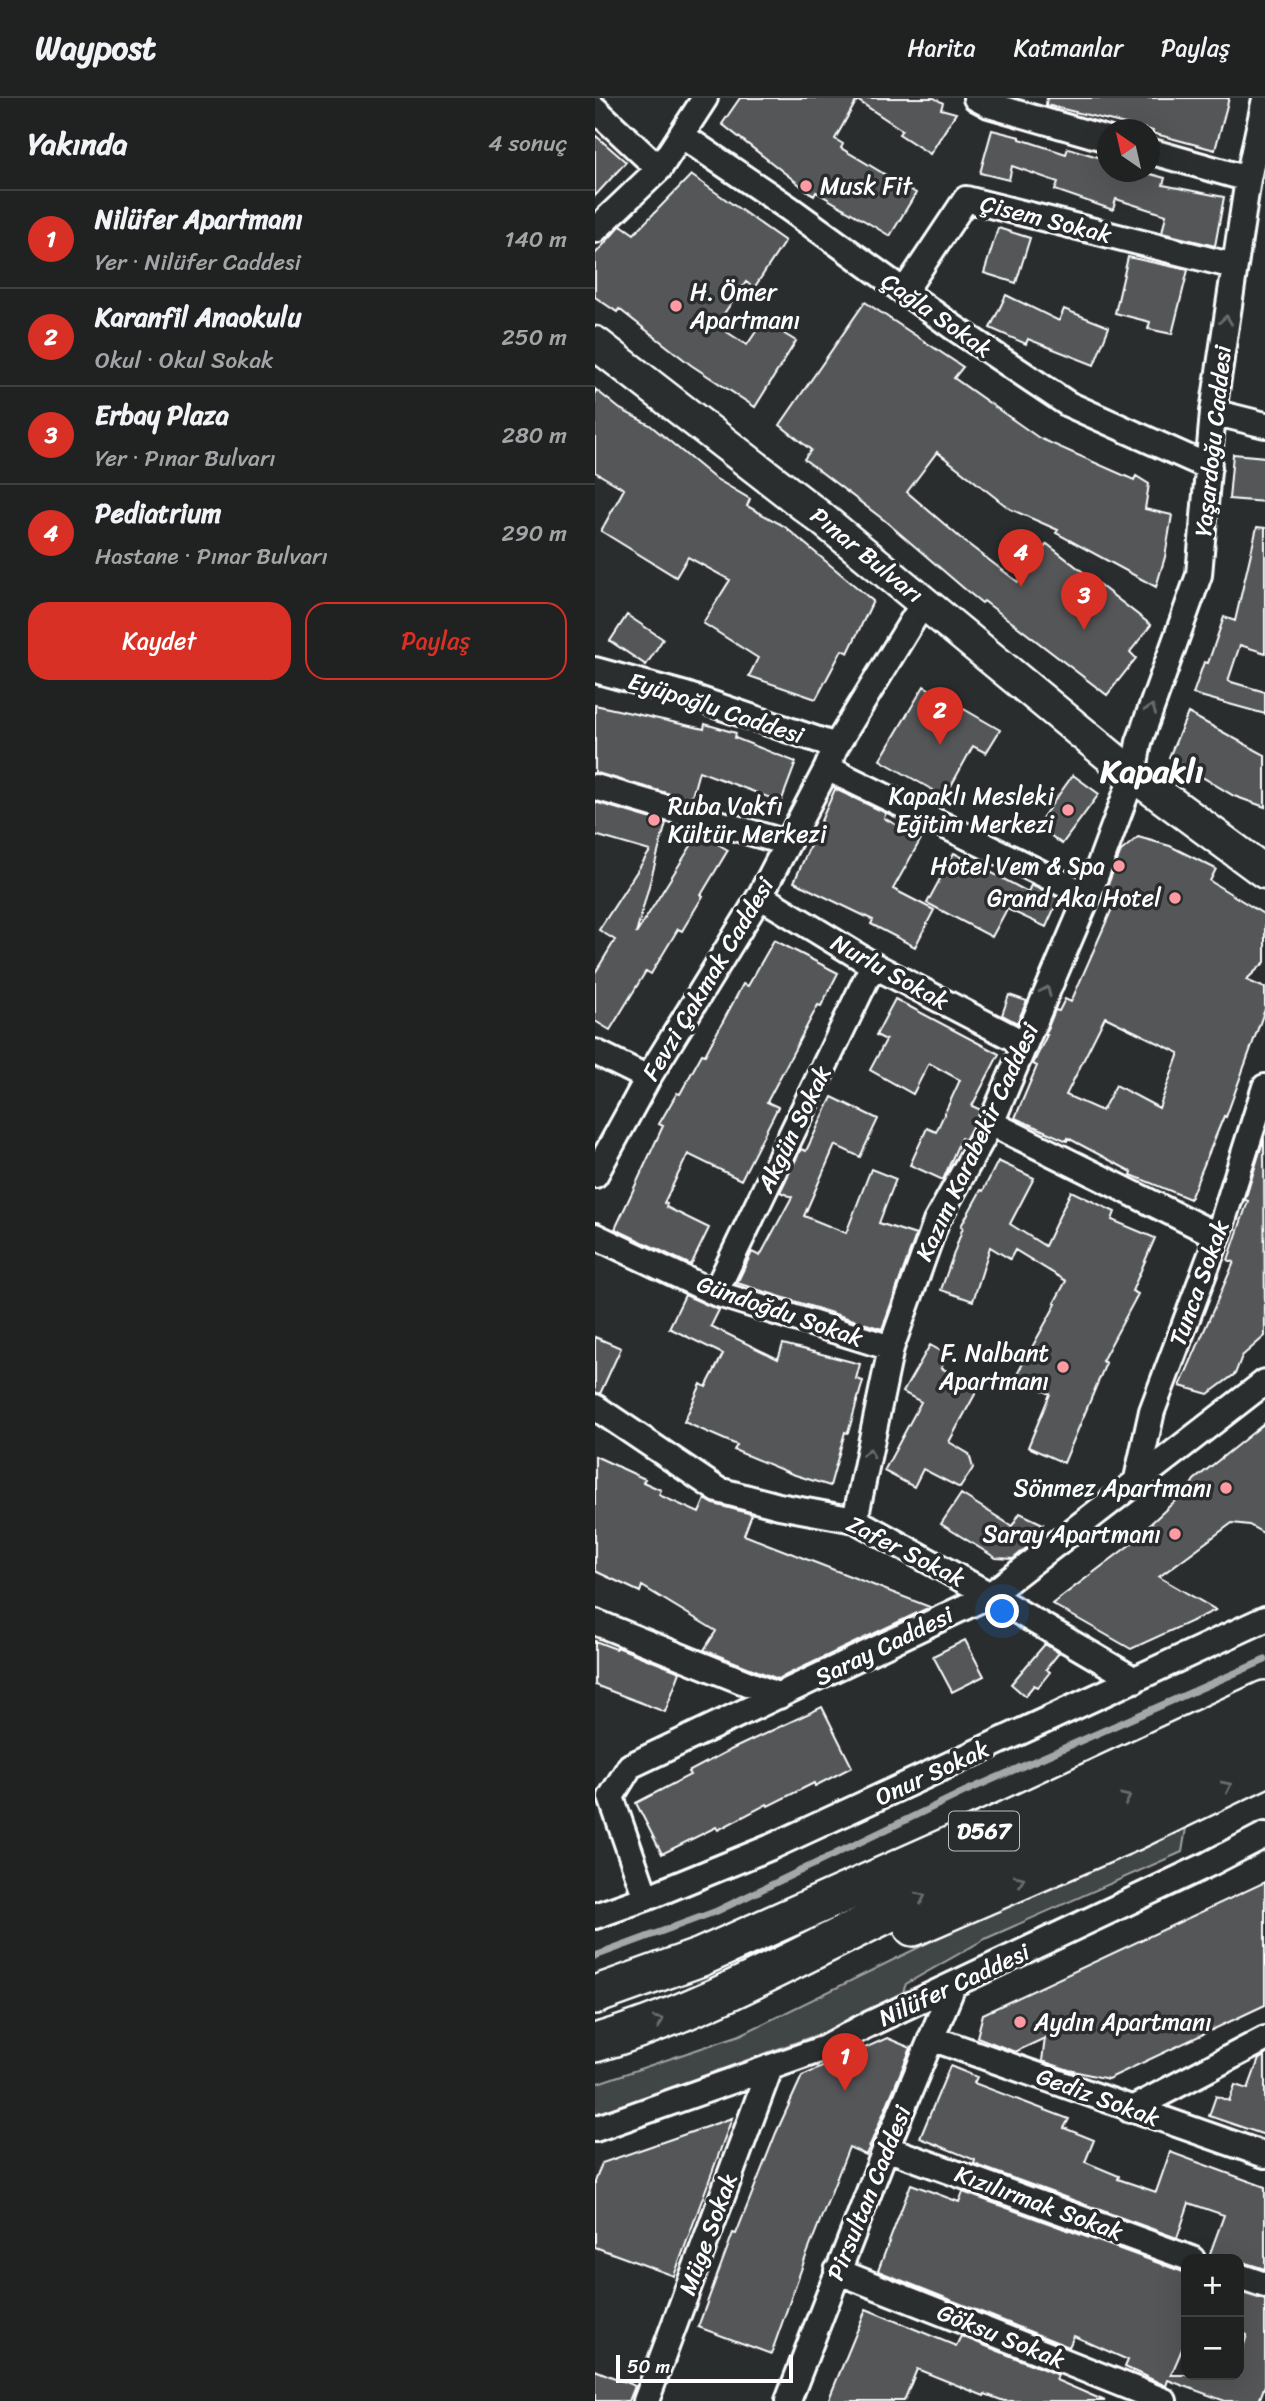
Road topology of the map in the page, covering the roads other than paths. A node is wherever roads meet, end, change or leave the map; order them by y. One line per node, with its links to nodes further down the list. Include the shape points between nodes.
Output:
1 (705, 98): 5 (street)
2 (977, 98): 6 (street)
3 (1265, 99): 9 (street, Yaşardoğu Caddesi)
4 (595, 109): 8 (street)
5 (681, 135): 8 (street); 12 (street, Çağla Sokak)
6 (1097, 136)
7 (1160, 154): 9 (street)
8 (659, 169): 10 (street)
9 (1248, 179): 11 (street, Yaşardoğu Caddesi)
10 (595, 230)
11 (1234, 266): 12 (street, Çisem Sokak, via 966,199); 14 (street, Yaşardoğu Caddesi, one-way to 11)
12 (904, 292): 16 (street, Çağla Sokak, via 1068,404)
13 (595, 343): 17 (main road, Pınar Bulvarı)
14 (1213, 412): 15 (street); 16 (street, Yaşardoğu Caddesi)
15 (1265, 425)
16 (1209, 467): 20 (street, Yaşardoğu Caddesi, one-way to 16, via 1139,742 1199,575)
17 (926, 602): 19 (street, Fevzi Çakmak Caddesi); 20 (main road, Pınar Bulvarı)
18 (595, 670): 19 (street, Eyüpoğlu Caddesi, via 686,695)
19 (832, 757): 22 (street, Fevzi Çakmak Caddesi); 26 (street, Eyüpoğlu Caddesi)
20 (1133, 775): 23 (main road); 24 (main road); 26 (street, Kazım Karabekir Caddesi)
21 (595, 787): 22 (street)
22 (787, 843): 25 (street, Fevzi Çakmak Caddesi)
23 (1265, 857)
24 (1265, 872)
25 (760, 896): 27 (street, Nurlu Sokak); 30 (street, Fevzi Çakmak Caddesi)
26 (1088, 896): 28 (street, Kazım Karabekir Caddesi, one-way to 26)
27 (873, 965): 28 (street, Nurlu Sokak); 36 (street, Akgün Sokak)
28 (1023, 1043): 32 (street, Kazım Karabekir Caddesi)
29 (595, 1052): 30 (street)
30 (648, 1078): 33 (street, Fevzi Çakmak Caddesi)
31 (1265, 1087): 35 (street, Tunca Sokak)
32 (991, 1122): 35 (street); 37 (street, Kazım Karabekir Caddesi, via 936,1222)
33 (595, 1175)
34 (595, 1236): 36 (street, Gündoğdu Sokak)
35 (1218, 1236): 40 (street, Tunca Sokak, via 1152,1411)
36 (715, 1293): 37 (street, Gündoğdu Sokak)
37 (891, 1348): 41 (street, Kazım Karabekir Caddesi, one-way to 37)
38 (1265, 1382): 40 (street, Saray Caddesi)
39 (595, 1407): 41 (street, Zafer Sokak, via 718,1490)
40 (1137, 1479): 42 (street, Saray Caddesi)
41 (855, 1520): 42 (street, Zafer Sokak)
42 (991, 1595): 46 (street, Zafer Sokak); 47 (street, Saray Caddesi)
43 (1265, 1619): 46 (street, Onur Sokak)
44 (595, 1622): 47 (street)
45 (1265, 1676): 54 (highway, via 949,1821)
46 (1135, 1680): 52 (street, Onur Sokak, via 771,1847)
47 (779, 1696): 52 (street, Saray Caddesi, via 630,1766 611,1797)
48 (1265, 1700): 54 (highway, D567)
49 (1265, 1733): 56 (highway, D567, one-way to 49)
50 (1265, 1768): 56 (highway, one-way to 50, via 868,1947 1132,1832)
51 (1265, 1835): 55 (street, Nilüfer Caddesi)
52 (646, 1898): 53 (street, Onur Sokak)
53 (595, 1916)
54 (701, 1957): 57 (highway, D567)
55 (953, 1986): 58 (street, Pirsultan Caddesi); 61 (street, Nilüfer Caddesi, via 825,2048)
56 (727, 1992): 60 (highway, D567, one-way to 56, via 632,2033)
57 (595, 1995)
58 (931, 2038): 62 (street, Gediz Sokak); 64 (street, Pirsultan Caddesi)
59 (1265, 2039): 62 (street)
60 (595, 2043)
61 (770, 2068): 63 (street, Nilüfer Caddesi); 70 (street, Müge Sokak)
62 (1130, 2110): 65 (street, Gediz Sokak)
63 (595, 2129)
64 (886, 2148): 66 (street, Kızılırmak Sokak); 67 (street, Pirsultan Caddesi)
65 (1265, 2155)
66 (1181, 2255)
67 (837, 2271): 71 (street, Pirsultan Caddesi); 72 (street, Göksu Sokak)
68 (1244, 2278): 69 (street)
69 (1265, 2285)
70 (646, 2401)
71 (788, 2401)
72 (1164, 2401)

